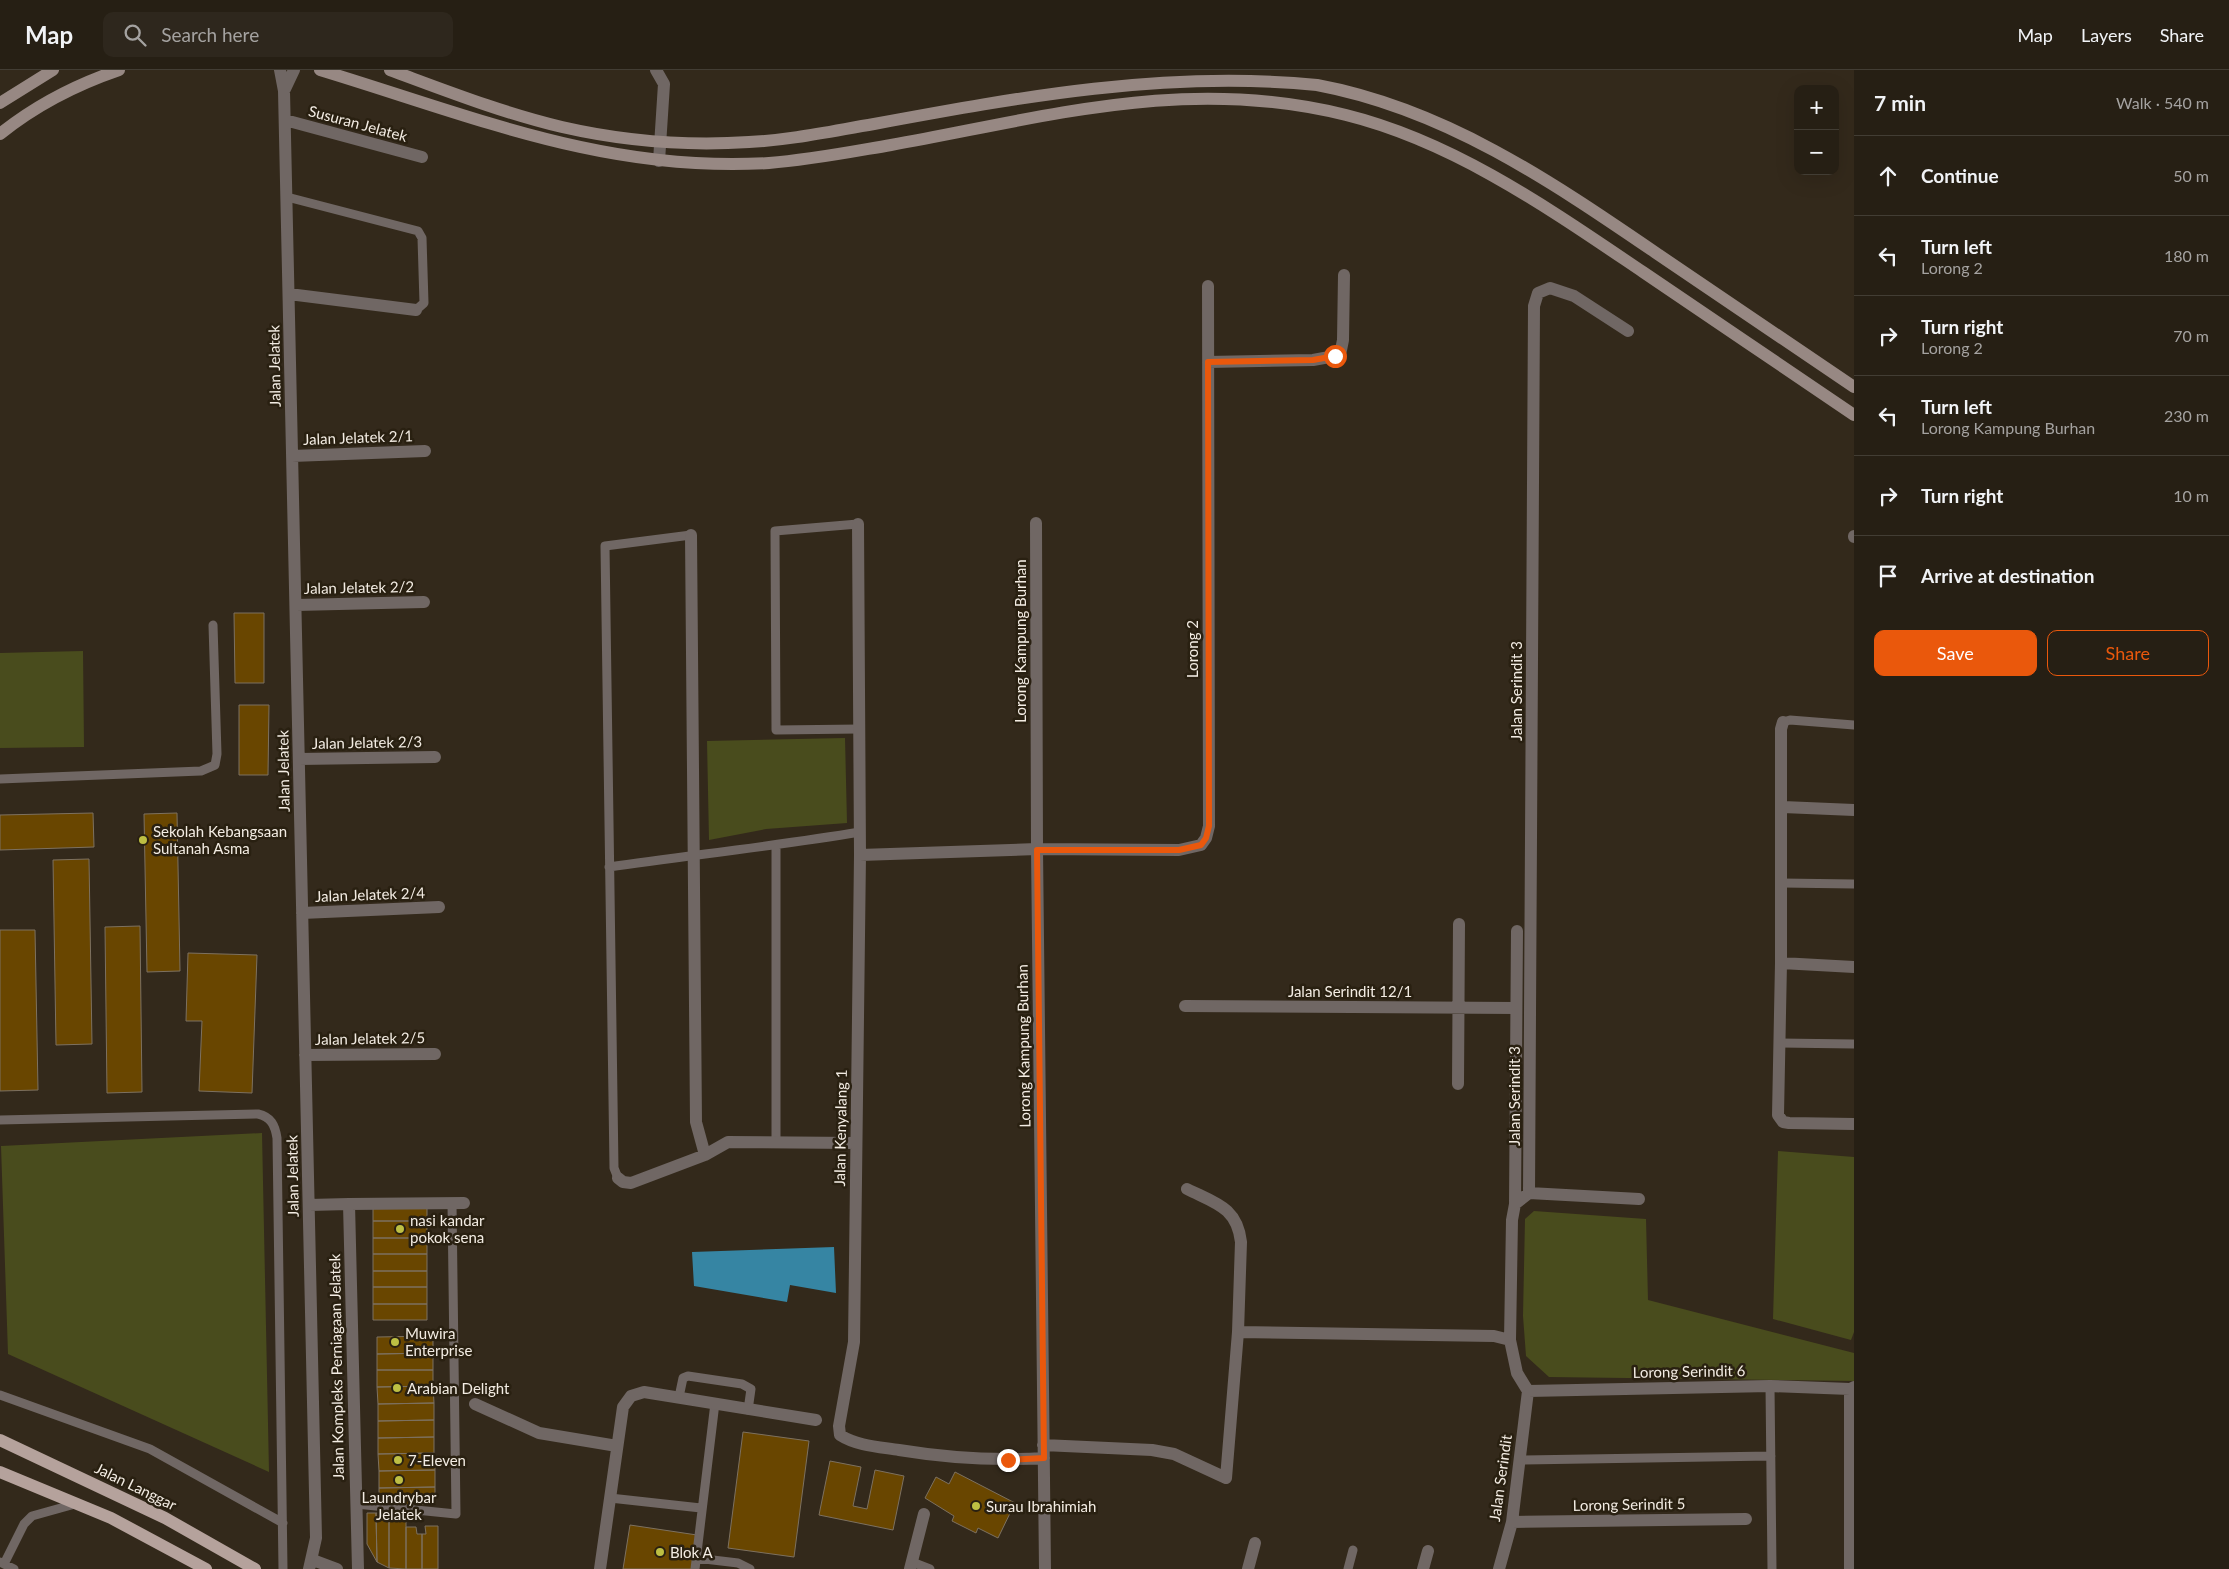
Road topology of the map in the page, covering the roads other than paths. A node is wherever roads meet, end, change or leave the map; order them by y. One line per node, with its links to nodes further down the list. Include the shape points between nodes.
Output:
1 (53, 70): 9 (main road)
2 (119, 70): 11 (main road, via 63,92)
3 (280, 70): 8 (street, Jalan Jelatek)
4 (294, 70): 8 (street, Jalan Jelatek)
5 (320, 70): 14 (main road, via 556,143)
6 (390, 70): 12 (main road, via 560,127)
7 (656, 70): 12 (street, via 664,84)
8 (284, 91): 10 (street, Jalan Jelatek)
9 (0, 103)
10 (285, 120): 13 (street, Susuran Jelatek); 15 (street, Jalan Jelatek)
11 (0, 134)
12 (660, 142): 14 (street); 22 (main road, via 778,140 1098,82 1153,76 1245,75 1318,85 1390,103 1458,130 1579,201)
13 (422, 157)
14 (659, 160): 23 (main road, via 750,163 821,157 1137,100 1208,97 1252,99 1314,108 1382,126 1448,151 1567,221)
15 (287, 197): 18 (street, Jalan Jelatek); 19 (lane, via 418,230 422,238 424,303)
16 (1344, 275): 21 (street, via 1343,340 1341,350 1335,356 1313,360)
17 (1208, 286): 21 (street, Lorong 2)
18 (289, 294): 19 (street); 25 (street, Jalan Jelatek)
19 (416, 310)
20 (1628, 331): 69 (street, Jalan Serindit 3, via 1574,296 1550,288 1538,293 1534,306)
21 (1208, 362): 42 (street, Lorong 2, via 1209,826 1206,838 1201,845 1179,850)
22 (1854, 387)
23 (1854, 415)
24 (425, 451): 25 (street, Jalan Jelatek 2/1)
25 (292, 456): 30 (street, Jalan Jelatek)
26 (1036, 522): 42 (street, Lorong Kampung Burhan)
27 (858, 524): 34 (street, Jalan Kenyalang 1); 34 (lane, via 774,532 776,730)
28 (691, 535): 43 (street); 45 (lane, via 605,546)
29 (424, 602): 30 (street, Jalan Jelatek 2/2)
30 (296, 604): 36 (street, Jalan Jelatek)
31 (213, 624): 37 (lane, via 215,765 201,771)
32 (1783, 722): 33 (lane); 38 (street)
33 (1854, 725)
34 (859, 730): 40 (street, Jalan Kenyalang 1)
35 (435, 757): 36 (street, Jalan Jelatek 2/3)
36 (299, 760): 49 (street, Jalan Jelatek)
37 (0, 779)
38 (1783, 807): 39 (street); 46 (street)
39 (1854, 810)
40 (860, 826): 41 (lane); 44 (street, Jalan Kenyalang 1)
41 (776, 846): 43 (lane); 64 (lane)
42 (1037, 850): 44 (street, Lorong 2); 87 (street, Lorong Kampung Burhan)
43 (694, 854): 45 (lane); 66 (street, via 696,1122)
44 (860, 855): 65 (street, Jalan Kenyalang 1)
45 (609, 867): 67 (lane, via 614,1168)
46 (1782, 883): 47 (lane); 52 (street)
47 (1854, 884)
48 (438, 907): 49 (street, Jalan Jelatek 2/4)
49 (302, 913): 60 (street, Jalan Jelatek)
50 (1459, 924): 55 (street)
51 (1517, 931): 56 (street)
52 (1781, 963): 53 (street); 57 (street)
53 (1854, 967)
54 (1185, 1006): 55 (street, Jalan Serindit 12/1)
55 (1458, 1008): 56 (street, Jalan Serindit 12/1); 61 (street)
56 (1516, 1008): 73 (street)
57 (1780, 1043): 58 (lane); 63 (street, via 1776,1108 1780,1120 1789,1123)
58 (1854, 1044)
59 (435, 1054): 60 (street, Jalan Jelatek 2/5)
60 (306, 1055): 74 (street, Jalan Jelatek)
61 (1458, 1084)
62 (0, 1120): 100 (lane, via 258,1114 272,1122 277,1138)
63 (1854, 1124)
64 (776, 1141): 65 (street); 66 (street, via 728,1142)
65 (856, 1143): 90 (street, Jalan Kenyalang 1, via 854,1342 840,1435 882,1448 955,1459)
66 (705, 1155): 67 (street, via 631,1183)
67 (618, 1178)
68 (1187, 1189): 75 (street, via 1227,1209 1240,1229)
69 (1529, 1193): 70 (street); 73 (street)
70 (1639, 1200)
71 (458, 1203): 72 (street); 95 (lane, via 456,1514)
72 (349, 1204): 74 (street); 95 (street, Jalan Kompleks Perniagaan Jelatek)
73 (1515, 1204): 76 (street)
74 (309, 1205): 106 (street, Jalan Jelatek, via 316,1538)
75 (1238, 1332): 76 (street, via 1494,1336); 87 (street, via 1226,1478 1174,1454 1152,1450)
76 (1510, 1340): 79 (street, via 1517,1373)
77 (1770, 1386): 78 (street, Lorong Serindit 6); 79 (street, Lorong Serindit 6); 89 (lane)
78 (1852, 1388): 124 (street)
79 (1528, 1391): 91 (street, Jalan Serindit)
80 (0, 1395): 100 (lane, via 150,1449)
81 (679, 1397): 83 (street); 84 (lane, via 683,1378 688,1376 742,1384 751,1389); 88 (street, via 644,1392 631,1396 623,1407)
82 (475, 1404): 88 (street, via 539,1433)
83 (715, 1404): 84 (street); 96 (lane)
84 (748, 1410): 85 (street)
85 (816, 1420)
86 (0, 1440): 110 (main road, Jalan Langgar, via 165,1518)
87 (1043, 1445): 90 (street, Lorong Kampung Burhan)
88 (617, 1446): 93 (street)
89 (1771, 1456): 91 (lane); 123 (lane)
90 (1044, 1458): 118 (street, Lorong Kampung Burhan)
91 (1520, 1460): 99 (street, Jalan Serindit)
92 (0, 1472): 94 (main road)
93 (610, 1498): 96 (lane); 114 (street)
94 (75, 1504): 105 (lane, via 32,1516); 109 (main road, via 111,1518)
95 (356, 1504): 113 (street, Jalan Kompleks Perniagaan Jelatek)
96 (701, 1508): 104 (lane)
97 (924, 1514): 107 (street)
98 (1746, 1518): 99 (street, Lorong Serindit 5)
99 (1512, 1522): 122 (street, Jalan Serindit)
100 (283, 1523): 111 (lane)
101 (1255, 1543): 119 (street)
102 (1352, 1550): 120 (lane)
103 (1428, 1551): 121 (street)
104 (696, 1558): 115 (lane); 116 (lane, via 738,1563)
105 (2, 1563): 108 (lane)
106 (311, 1565): 112 (street)
107 (911, 1566): 117 (lane)
108 (14, 1569)
109 (206, 1569)
110 (255, 1569)
111 (283, 1569)
112 (337, 1569)
113 (358, 1569)
114 (600, 1569)
115 (694, 1569)
116 (750, 1569)
117 (930, 1569)
118 (1045, 1569)
119 (1248, 1569)
120 (1348, 1569)
121 (1423, 1569)
122 (1499, 1569)
123 (1772, 1569)
124 (1850, 1569)

